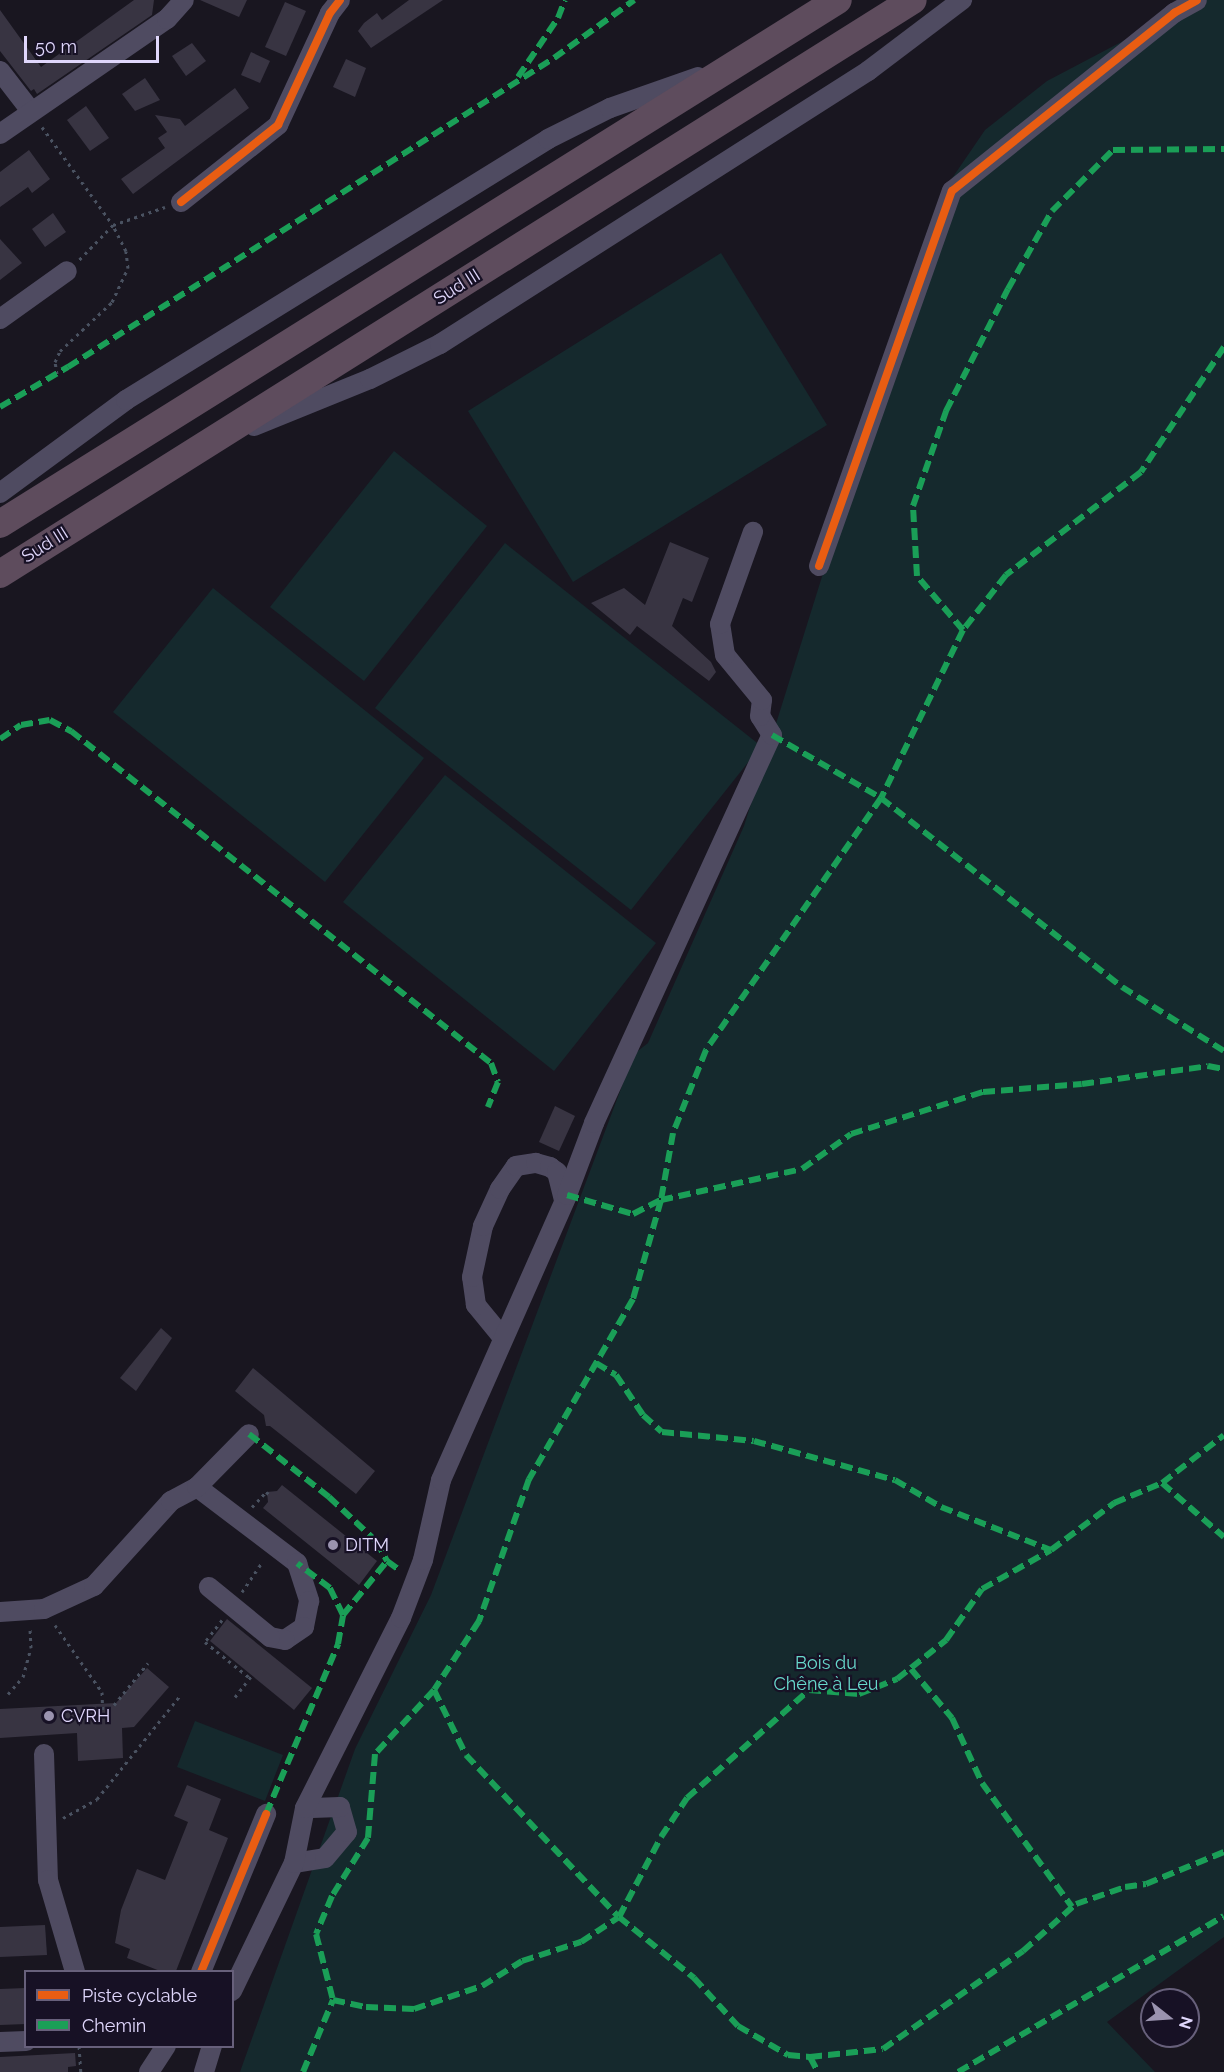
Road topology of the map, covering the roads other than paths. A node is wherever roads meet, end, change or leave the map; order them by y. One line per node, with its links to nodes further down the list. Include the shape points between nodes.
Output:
1 (184, 0): 9 (street, via 166,18)
2 (340, 0): 11 (street, via 278,125)
3 (838, 0): 7 (highway)
4 (913, 0): 14 (highway, Sud III)
5 (962, 0): 14 (street, via 868,70 440,344 370,380)
6 (1197, 0): 18 (street, via 1174,13 952,191)
7 (737, 63): 15 (street, via 610,108 548,139 126,400); 16 (highway)
8 (0, 70): 9 (street)
9 (31, 111): 10 (street)
10 (0, 134)
11 (181, 202)
12 (67, 271): 13 (street)
13 (0, 319)
14 (204, 446): 19 (highway, Sud III)
15 (0, 493)
16 (0, 524)
17 (753, 532): 20 (street, via 720,624 725,654 762,700 760,716 772,735 594,1123)
18 (819, 566)
19 (0, 573)
20 (564, 1201): 21 (street); 21 (street, via 557,1172 536,1163 516,1166 483,1226 472,1277 476,1305)
21 (503, 1338): 27 (street, via 441,1480 423,1560 401,1618)
22 (249, 1434): 23 (street)
23 (197, 1487): 24 (street, via 297,1563 309,1601 304,1627 285,1640 270,1637); 25 (street, via 171,1502 94,1586 37,1609)
24 (209, 1587)
25 (0, 1612)
26 (44, 1754): 30 (street, via 48,1880)
27 (305, 1808): 29 (street); 29 (street, via 340,1807 346,1832 325,1858)
28 (266, 1814): 31 (street)
29 (294, 1863): 32 (street)
30 (75, 1970)
31 (201, 1970)
32 (234, 1987)
33 (24, 2041): 34 (street)
34 (0, 2042)
35 (165, 2048): 37 (street)
36 (211, 2048): 38 (street)
37 (149, 2072)
38 (204, 2072)

